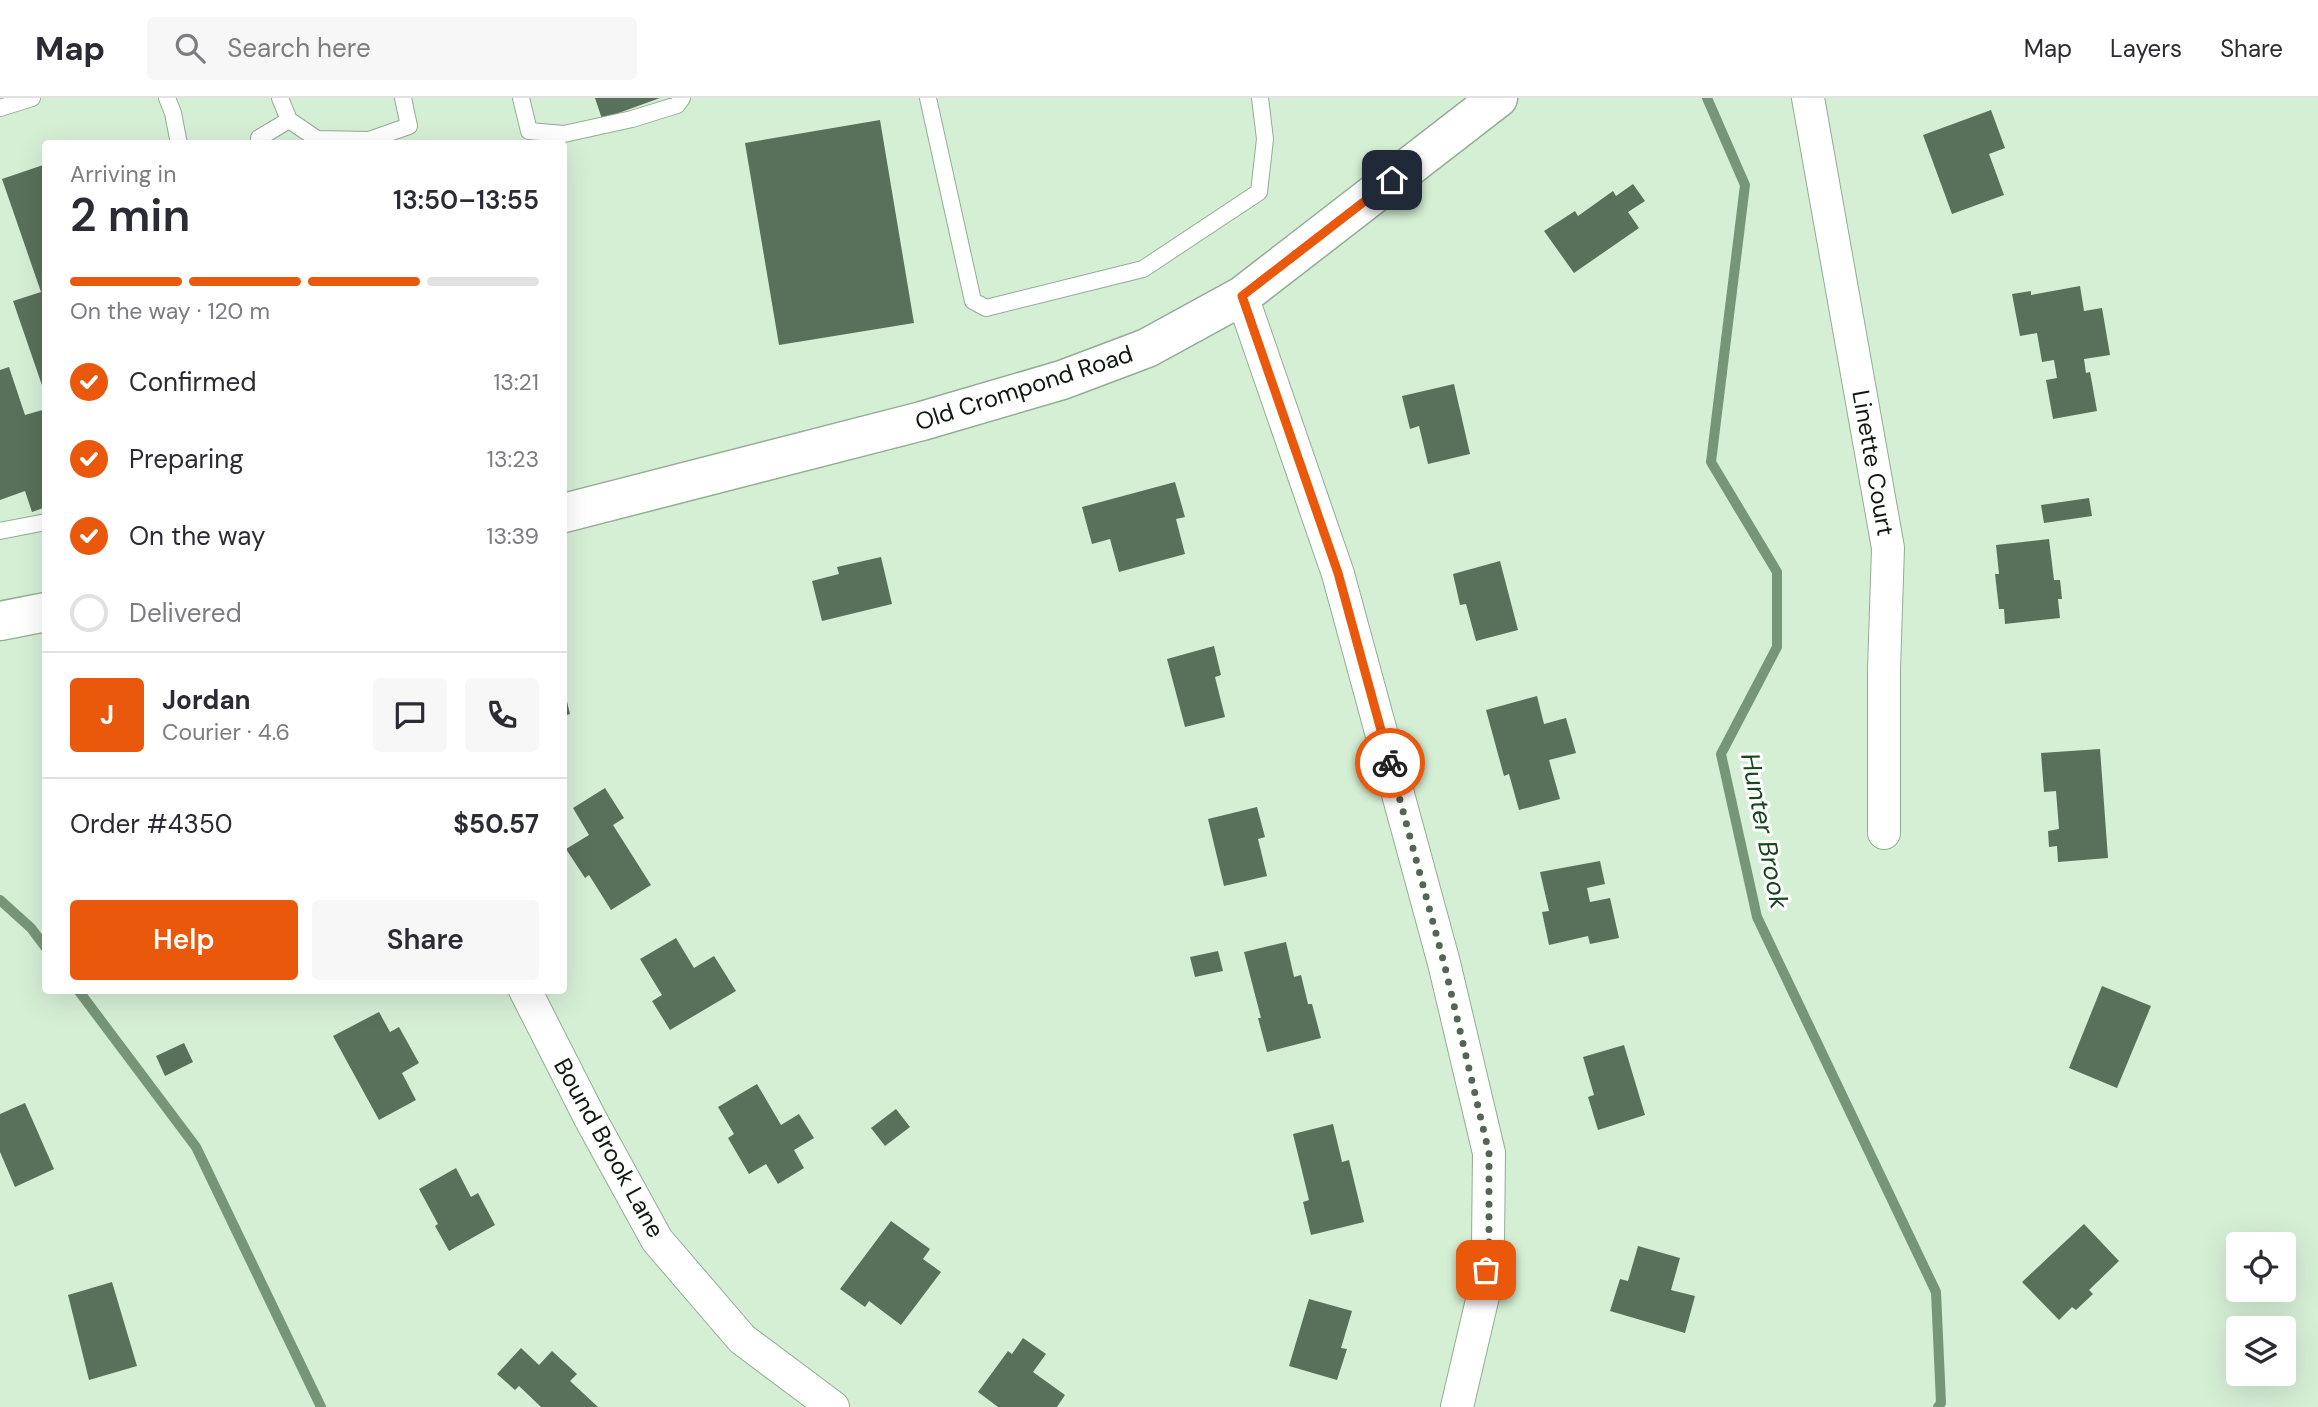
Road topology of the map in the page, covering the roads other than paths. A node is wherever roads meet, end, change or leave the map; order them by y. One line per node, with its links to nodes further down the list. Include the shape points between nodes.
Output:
1 (32, 98): 11 (lane)
2 (167, 98): 13 (lane)
3 (280, 98): 12 (lane)
4 (402, 98): 12 (lane, via 409,127 369,140 317,139)
5 (521, 98): 6 (lane, via 529,131 564,134 632,119 677,105)
6 (682, 98)
7 (928, 98): 8 (lane, via 973,301 986,308 1143,270 1259,192 1265,138)
8 (1260, 98)
9 (1498, 98): 15 (street, Old Crompond Road)
10 (1808, 98): 21 (street, Linette Court, via 1888,548)
11 (0, 108)
12 (289, 120): 14 (lane)
13 (178, 140)
14 (259, 140)
15 (1242, 296): 16 (street, Old Crompond Road, via 1147,348 1062,380); 24 (street, via 1338,573 1444,963 1489,1153 1489,1244 1483,1296)
16 (567, 512)
17 (42, 524): 18 (lane)
18 (0, 531)
19 (42, 613): 20 (street)
20 (0, 621)
21 (1884, 833)
22 (527, 994): 23 (street, Bound Brook Lane, via 657,1240 742,1339)
23 (833, 1407)
24 (1457, 1407)

